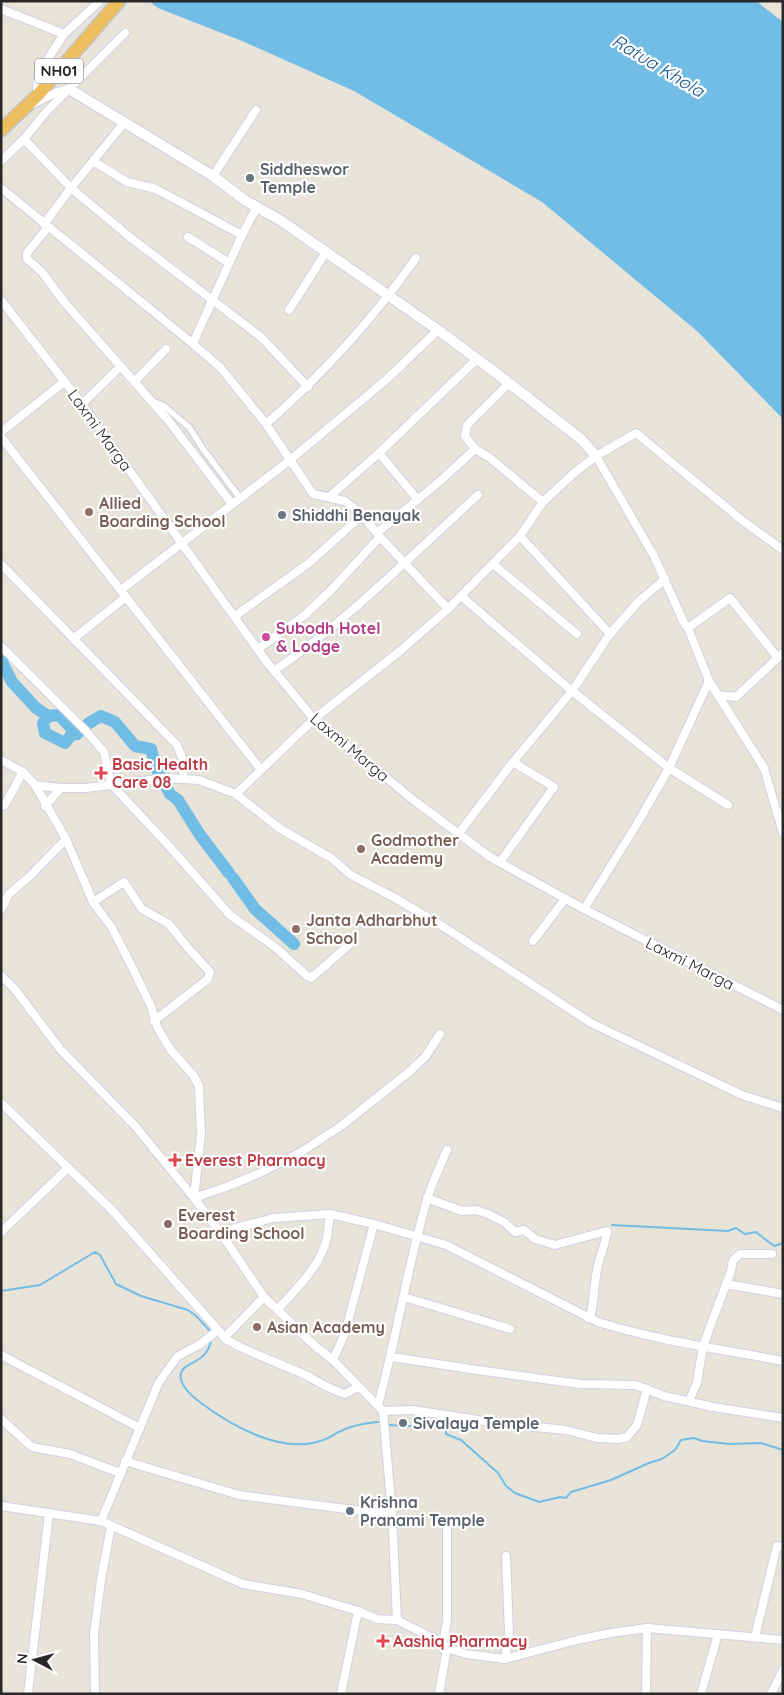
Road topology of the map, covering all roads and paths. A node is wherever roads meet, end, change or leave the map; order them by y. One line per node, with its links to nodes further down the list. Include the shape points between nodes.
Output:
1 (100, 1): 5 (street)
2 (115, 5): 7 (highway, NH01)
3 (1, 9): 5 (street)
4 (125, 33): 6 (street)
5 (64, 34): 7 (street, via 38,74)
6 (69, 89): 9 (street); 10 (street); 12 (street)
7 (37, 96): 9 (highway, NH01)
8 (256, 110): 15 (street)
9 (18, 112): 11 (highway, NH01)
10 (124, 123): 14 (street); 15 (street)
11 (1, 130)
12 (24, 139): 13 (street); 17 (street)
13 (1, 161)
14 (93, 161): 17 (street); 20 (street, via 127,182 156,189)
15 (214, 176): 18 (street)
16 (1, 188): 19 (street)
17 (71, 188): 19 (street); 26 (street)
18 (257, 207): 20 (street); 22 (street)
19 (46, 225): 30 (street); 33 (street, via 27,253 27,259 42,272)
20 (242, 236): 24 (street)
21 (188, 237): 24 (street)
22 (326, 252): 25 (street); 28 (street)
23 (416, 258): 25 (street)
24 (229, 262): 26 (street)
25 (390, 296): 29 (street); 37 (street)
26 (212, 299): 30 (street); 37 (street, via 261,337)
27 (1, 300): 35 (street, Laxmi Marga)
28 (289, 310)
29 (438, 330): 32 (street); 46 (street, via 386,380)
30 (193, 343): 40 (street, via 220,367)
31 (166, 349): 34 (street)
32 (477, 359): 36 (street); 44 (street)
33 (120, 367): 34 (street); 39 (street)
34 (134, 381): 38 (street)
35 (64, 382): 39 (street, Laxmi Marga); 41 (street)
36 (509, 384): 43 (street, via 467,425 465,436); 45 (street, via 581,438)
37 (308, 387): 40 (street)
38 (151, 401): 49 (street, via 164,406 189,427); 52 (street)
39 (82, 404): 56 (street, Laxmi Marga)
40 (266, 424): 46 (street)
41 (1, 432)
42 (1, 437): 62 (street)
43 (475, 449): 50 (street); 51 (street)
44 (379, 452): 48 (street); 50 (street)
45 (596, 456): 51 (street); 57 (street, via 636,433); 61 (street)
46 (290, 460): 48 (street, via 313,494); 49 (street)
47 (478, 494): 58 (street)
48 (329, 497): 53 (street, via 345,501)
49 (240, 498): 52 (street)
50 (418, 500): 54 (street)
51 (542, 502): 55 (street)
52 (232, 504): 56 (street)
53 (362, 515): 54 (street); 65 (street, via 309,563)
54 (378, 536): 58 (street); 71 (street, via 305,615)
55 (520, 536): 60 (street); 68 (street)
56 (181, 543): 62 (street); 65 (street, Laxmi Marga)
57 (783, 550)
58 (404, 563): 64 (street); 73 (street, via 310,646)
59 (1, 564): 69 (street)
60 (493, 564): 63 (street); 67 (street)
61 (665, 579): 66 (street); 68 (street, via 638,602)
62 (124, 594): 69 (street); 81 (street)
63 (461, 596): 64 (street); 75 (street)
64 (448, 609): 77 (street)
65 (235, 616): 71 (street, Laxmi Marga)
66 (688, 628): 72 (street, via 730,598); 74 (street)
67 (577, 634)
68 (610, 634): 75 (street)
69 (73, 639): 83 (street, via 177,745 184,763)
70 (1, 646): 84 (street, via 104,752)
71 (258, 649): 73 (street, Laxmi Marga)
72 (781, 656): 76 (street, via 736,697)
73 (274, 671): 77 (street, Laxmi Marga)
74 (709, 681): 76 (street); 80 (street)
75 (572, 691): 79 (street); 80 (street)
76 (718, 695): 92 (street, via 764,768)
77 (314, 719): 81 (street); 91 (street, Laxmi Marga)
78 (1, 760): 82 (street)
79 (513, 762): 91 (street); 94 (street, via 554,787)
80 (668, 768): 88 (street); 99 (street)
81 (261, 770): 87 (street)
82 (23, 772): 85 (street); 89 (street, via 4,806)
83 (183, 779): 84 (street); 87 (street, via 199,780)
84 (111, 784): 86 (street); 101 (street, via 230,915 275,947 306,975 311,978)
85 (35, 785): 86 (street); 90 (street)
86 (61, 788): 90 (street)
87 (236, 794): 107 (street, via 279,828 331,858 351,875 447,929 591,1023 742,1095)
88 (728, 805)
89 (1, 806)
90 (45, 806): 93 (street)
91 (459, 833): 94 (street, Laxmi Marga)
92 (783, 833)
93 (66, 838): 95 (street, via 29,876); 97 (street)
94 (500, 862): 96 (street, Laxmi Marga)
95 (5, 892): 98 (street)
96 (565, 899): 99 (street, Laxmi Marga); 100 (street)
97 (93, 902): 104 (street, via 112,928 150,1006); 104 (street, via 124,882 142,909 169,924 210,972 208,979)
98 (1, 909)
99 (584, 909): 103 (street, Laxmi Marga)
100 (533, 941)
101 (350, 944)
102 (1, 976): 110 (street, via 14,988 60,1049 136,1127)
103 (783, 1010)
104 (154, 1021): 110 (street, via 198,1086 201,1134)
105 (440, 1034): 110 (street, via 425,1057 409,1072 341,1126 260,1173)
106 (1, 1103): 109 (street)
107 (783, 1108)
108 (447, 1150): 111 (street)
109 (68, 1168): 114 (street); 125 (street, via 112,1210)
110 (194, 1198): 115 (street)
111 (428, 1198): 116 (street); 123 (street, via 462,1211 476,1210 488,1214 516,1232 524,1230 535,1239 555,1245 607,1231)
112 (330, 1214): 113 (street); 115 (street, via 273,1218); 122 (street, via 327,1239 319,1259)
113 (374, 1224): 116 (street); 130 (street, via 346,1333)
114 (1, 1232)
115 (220, 1232): 120 (street)
116 (417, 1236): 121 (street); 123 (street, via 455,1249)
117 (772, 1254): 118 (street, via 740,1254 733,1260)
118 (726, 1284): 119 (street); 127 (street)
119 (783, 1294)
120 (264, 1297): 122 (street); 126 (street)
121 (404, 1297): 124 (street); 129 (street)
122 (278, 1310): 130 (street)
123 (588, 1318): 127 (street, via 624,1330)
124 (510, 1329)
125 (218, 1330): 126 (street); 138 (street, via 200,1345 178,1356 159,1382)
126 (224, 1338): 132 (street, via 330,1390 345,1394)
127 (703, 1346): 131 (street); 134 (street, via 697,1383)
128 (1, 1355): 138 (street)
129 (391, 1357): 133 (street, via 580,1384 636,1385); 135 (street)
130 (333, 1360): 132 (street)
131 (783, 1361)
132 (358, 1387): 135 (street)
133 (647, 1389): 134 (street); 135 (street, via 637,1425 627,1437 619,1439)
134 (689, 1401): 136 (street)
135 (381, 1408): 143 (street)
136 (783, 1418)
137 (1, 1419): 140 (street, via 32,1447 70,1454)
138 (140, 1428): 139 (street)
139 (126, 1461): 140 (street); 143 (street, via 239,1495)
140 (120, 1473): 144 (street)
141 (1, 1506): 142 (street)
142 (48, 1513): 144 (street); 158 (street)
143 (392, 1513): 150 (street)
144 (101, 1521): 146 (street)
145 (447, 1523): 155 (street)
146 (111, 1526): 149 (street, via 242,1584 302,1594); 159 (street, via 94,1634)
147 (783, 1547): 153 (street, via 777,1546)
148 (506, 1556): 156 (street, via 509,1632)
149 (358, 1611): 150 (street, via 377,1620); 160 (street)
150 (397, 1620): 155 (street)
151 (647, 1628): 152 (street); 156 (street, via 577,1640); 162 (street)
152 (718, 1634): 153 (street); 163 (street)
153 (755, 1637): 154 (street)
154 (783, 1640)
155 (445, 1646): 156 (street, via 466,1654); 161 (street)
156 (505, 1659)
157 (783, 1670): 164 (street)
158 (28, 1694)
159 (95, 1694)
160 (341, 1694)
161 (439, 1694)
162 (646, 1694)
163 (701, 1694)
164 (771, 1694)

